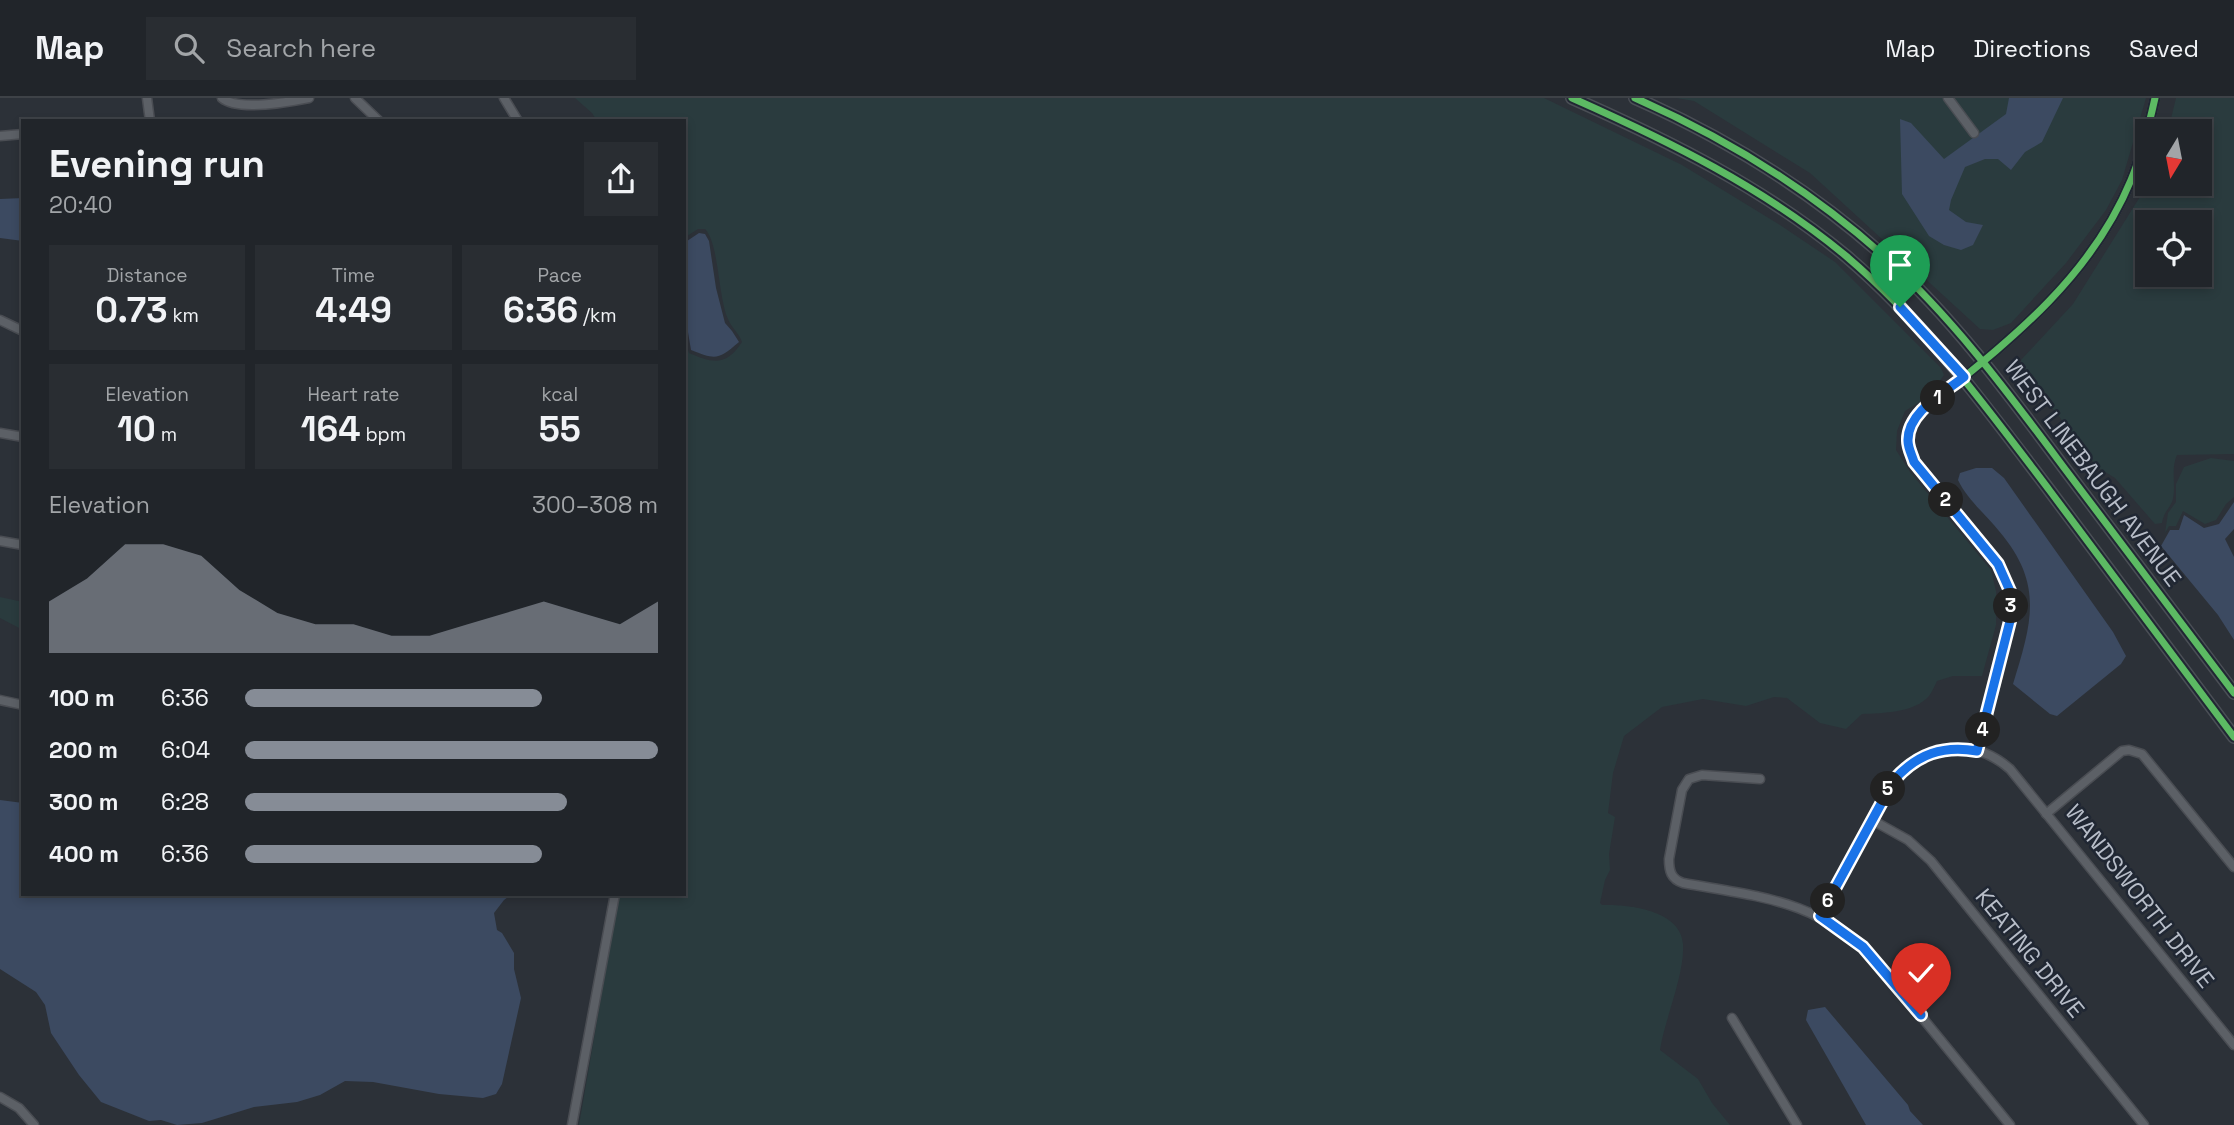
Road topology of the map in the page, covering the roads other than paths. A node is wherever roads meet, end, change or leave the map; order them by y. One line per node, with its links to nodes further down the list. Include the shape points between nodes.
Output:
1 (147, 98): 10 (street)
2 (222, 98): 3 (street, via 240,105)
3 (309, 98)
4 (355, 98): 11 (street)
5 (504, 98): 12 (street)
6 (1572, 98): 19 (main road, WEST LINEBAUGH AVENUE, via 1715,166 1799,221 1846,256 1900,307)
7 (1635, 98): 18 (main road, WEST LINEBAUGH AVENUE, via 1724,142 1821,204 1885,257)
8 (1948, 98): 13 (street)
9 (2155, 98): 18 (street, via 2131,181 2086,258 2058,295)
10 (150, 119)
11 (377, 119)
12 (517, 119)
13 (1974, 133)
14 (21, 134): 15 (street)
15 (0, 136)
16 (0, 320): 17 (street)
17 (21, 330)
18 (1983, 360): 19 (street); 24 (main road, WEST LINEBAUGH AVENUE)
19 (1964, 377): 27 (main road, WEST LINEBAUGH AVENUE); 28 (street, via 1917,415 1908,442 1914,462 1998,564 2010,591 2010,621)
20 (0, 433): 21 (street)
21 (21, 437)
22 (0, 541): 23 (street)
23 (21, 545)
24 (2234, 693)
25 (0, 700): 26 (street)
26 (21, 705)
27 (2234, 737)
28 (1977, 751): 30 (street, via 2010,769); 31 (street, via 1961,748 1927,753 1894,780)
29 (1760, 779): 34 (street, via 1702,775 1689,779 1682,790 1669,869 1677,881 1776,900)
30 (2046, 814): 32 (street, WANDSWORTH DRIVE, via 2122,751 2136,751); 36 (street, WANDSWORTH DRIVE)
31 (1872, 821): 34 (street); 42 (street, KEATING DRIVE, via 1908,840 1931,861)
32 (2234, 867)
33 (615, 896): 39 (street)
34 (1820, 916): 41 (street, via 1876,961)
35 (1732, 1018): 40 (street)
36 (2234, 1045)
37 (0, 1097): 38 (street, via 19,1108)
38 (34, 1125)
39 (572, 1125)
40 (1797, 1125)
41 (2010, 1125)
42 (2144, 1125)

